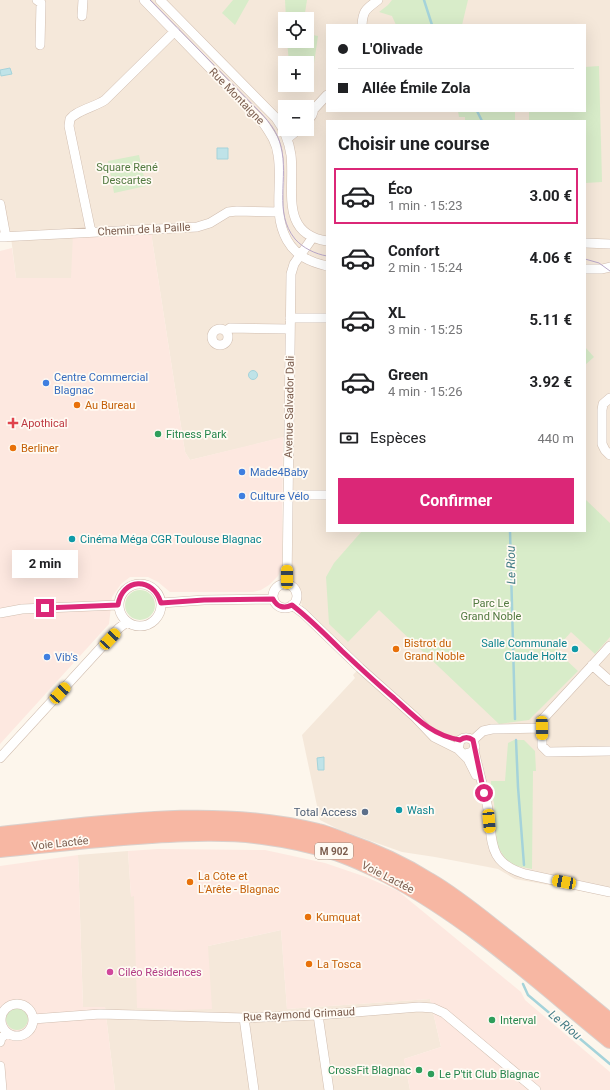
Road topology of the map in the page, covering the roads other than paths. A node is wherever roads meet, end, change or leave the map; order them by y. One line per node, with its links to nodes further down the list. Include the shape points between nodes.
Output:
1 (37, 0): 9 (street, via 40,4)
2 (83, 0): 6 (street)
3 (144, 0): 8 (street, Rue Montaigne)
4 (160, 0): 13 (street, Rue Montaigne, via 272,113)
5 (378, 0): 7 (street, via 365,10)
6 (82, 16)
7 (362, 24)
8 (175, 31): 15 (street, Rue Montaigne, via 260,118 271,134 278,155); 16 (street, via 105,100 76,113 70,119 69,126)
9 (40, 45)
10 (326, 96): 11 (street)
11 (314, 109)
12 (291, 136): 13 (street)
13 (288, 138): 18 (street, Rue Montaigne, via 292,160 293,211 300,227)
14 (0, 204): 17 (street, Chemin de la Paille)
15 (279, 212): 16 (street, Chemin de la Paille, via 228,212 210,223 197,227); 22 (street, Rue Montaigne, via 284,234)
16 (91, 232): 17 (street, Chemin de la Paille)
17 (3, 237)
18 (313, 237): 19 (street); 22 (street, Avenue Salvador Dali)
19 (326, 241)
20 (586, 243): 21 (street)
21 (610, 244)
22 (300, 256): 23 (street); 26 (street, Avenue Salvador Dali, via 291,274)
23 (326, 266)
24 (586, 269): 25 (street)
25 (609, 269)
26 (290, 318): 27 (street); 28 (street, Avenue Salvador Dali)
27 (326, 318)
28 (290, 328): 29 (street, via 230,328); 32 (street, Avenue Salvador Dali)
29 (226, 331)
30 (610, 398): 31 (street, via 603,404 602,410 602,444)
31 (610, 455)
32 (288, 495): 33 (street); 34 (street, Avenue Salvador Dali)
33 (326, 495)
34 (287, 584): 35 (street, via 277,587); 38 (street, via 296,592 296,600)
35 (273, 599): 36 (street); 38 (street, via 280,607)
36 (161, 603): 37 (street, via 154,590 148,585 141,584 129,586 121,594); 42 (street, via 159,615 150,623 138,626)
37 (118, 605): 40 (street); 42 (street, via 122,618)
38 (292, 605): 48 (street, via 434,737)
39 (0, 607): 40 (street, via 12,606)
40 (22, 609): 41 (street)
41 (0, 613)
42 (127, 622): 50 (street)
43 (610, 646): 44 (street)
44 (592, 665): 45 (street); 46 (street, via 542,720)
45 (610, 681)
46 (542, 728): 47 (street, via 488,730 480,733); 49 (street, via 542,746 548,752)
47 (474, 745): 48 (street, via 470,753); 48 (street, via 465,738); 51 (street)
48 (461, 748): 51 (street)
49 (610, 751)
50 (0, 758)
51 (484, 791): 54 (street, via 491,843 501,862 507,867 525,874)
52 (0, 835): 55 (highway, Voie Lactée / M 902, via 186,818 272,823 320,832 400,864 430,881)
53 (0, 849): 63 (highway, Voie Lactée / M 902, via 190,832 263,836 333,851 397,880 451,913)
54 (610, 892)
55 (540, 964): 56 (highway); 61 (highway, Voie Lactée / M 902)
56 (610, 1014)
57 (318, 1015): 58 (street, Rue Raymond Grimaud); 68 (street); 69 (street, Rue Raymond Grimaud, via 433,1008 444,1013)
58 (244, 1018): 59 (street, Rue Raymond Grimaud, via 100,1014); 67 (street)
59 (33, 1019): 60 (street, via 26,1006 18,1003 6,1008); 62 (street, via 31,1028 24,1034 16,1036)
60 (0, 1020): 62 (street)
61 (610, 1022)
62 (7, 1033): 64 (street)
63 (610, 1040)
64 (0, 1042)
65 (0, 1066): 66 (street)
66 (2, 1090)
67 (254, 1090)
68 (329, 1090)
69 (536, 1090)

